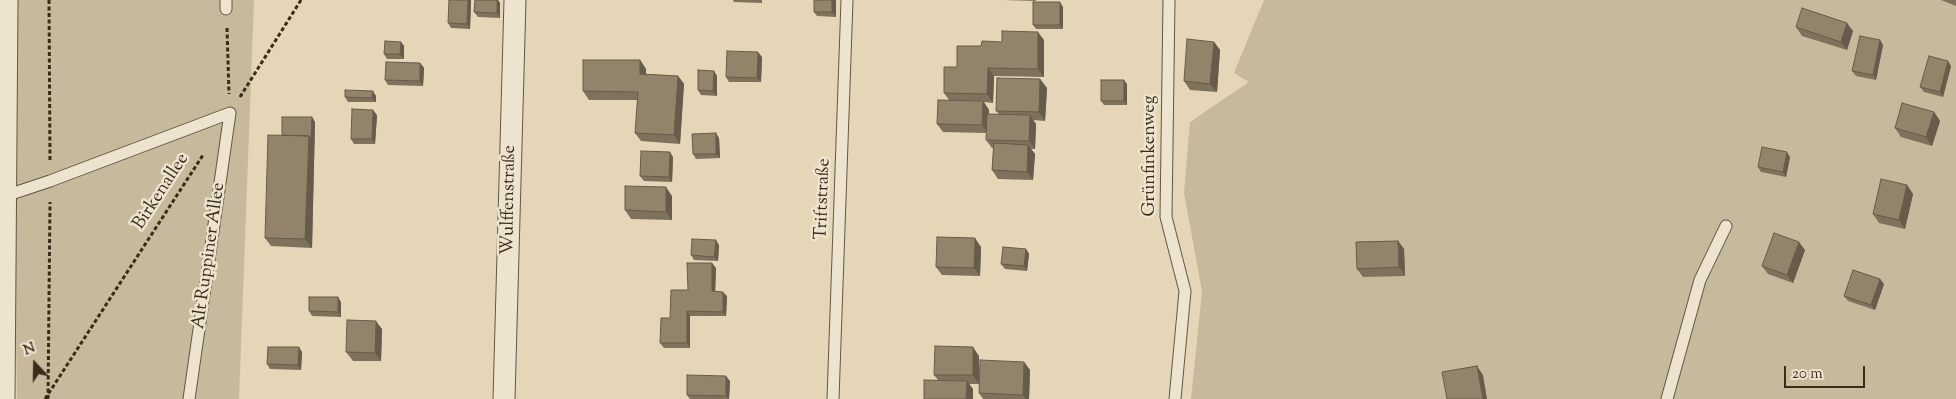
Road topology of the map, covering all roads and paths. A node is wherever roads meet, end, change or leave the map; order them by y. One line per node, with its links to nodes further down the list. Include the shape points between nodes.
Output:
1 (7, 0): 9 (street)
2 (301, 0): 7 (path)
3 (514, 0): 14 (street, Wulffenstraße)
4 (847, 0): 15 (lane, Triftstraße)
5 (1170, 0): 16 (lane, Grünfinkenweg, via 1166,217 1185,290)
6 (226, 5): 7 (path)
7 (230, 113): 9 (lane); 13 (lane, Alt Ruppiner Allee)
8 (203, 154): 11 (path, Birkenallee)
9 (5, 196): 12 (street)
10 (1726, 226): 17 (lane, via 1700,280)
11 (47, 398)
12 (4, 399)
13 (189, 399)
14 (504, 399)
15 (833, 399)
16 (1175, 399)
17 (1667, 399)

